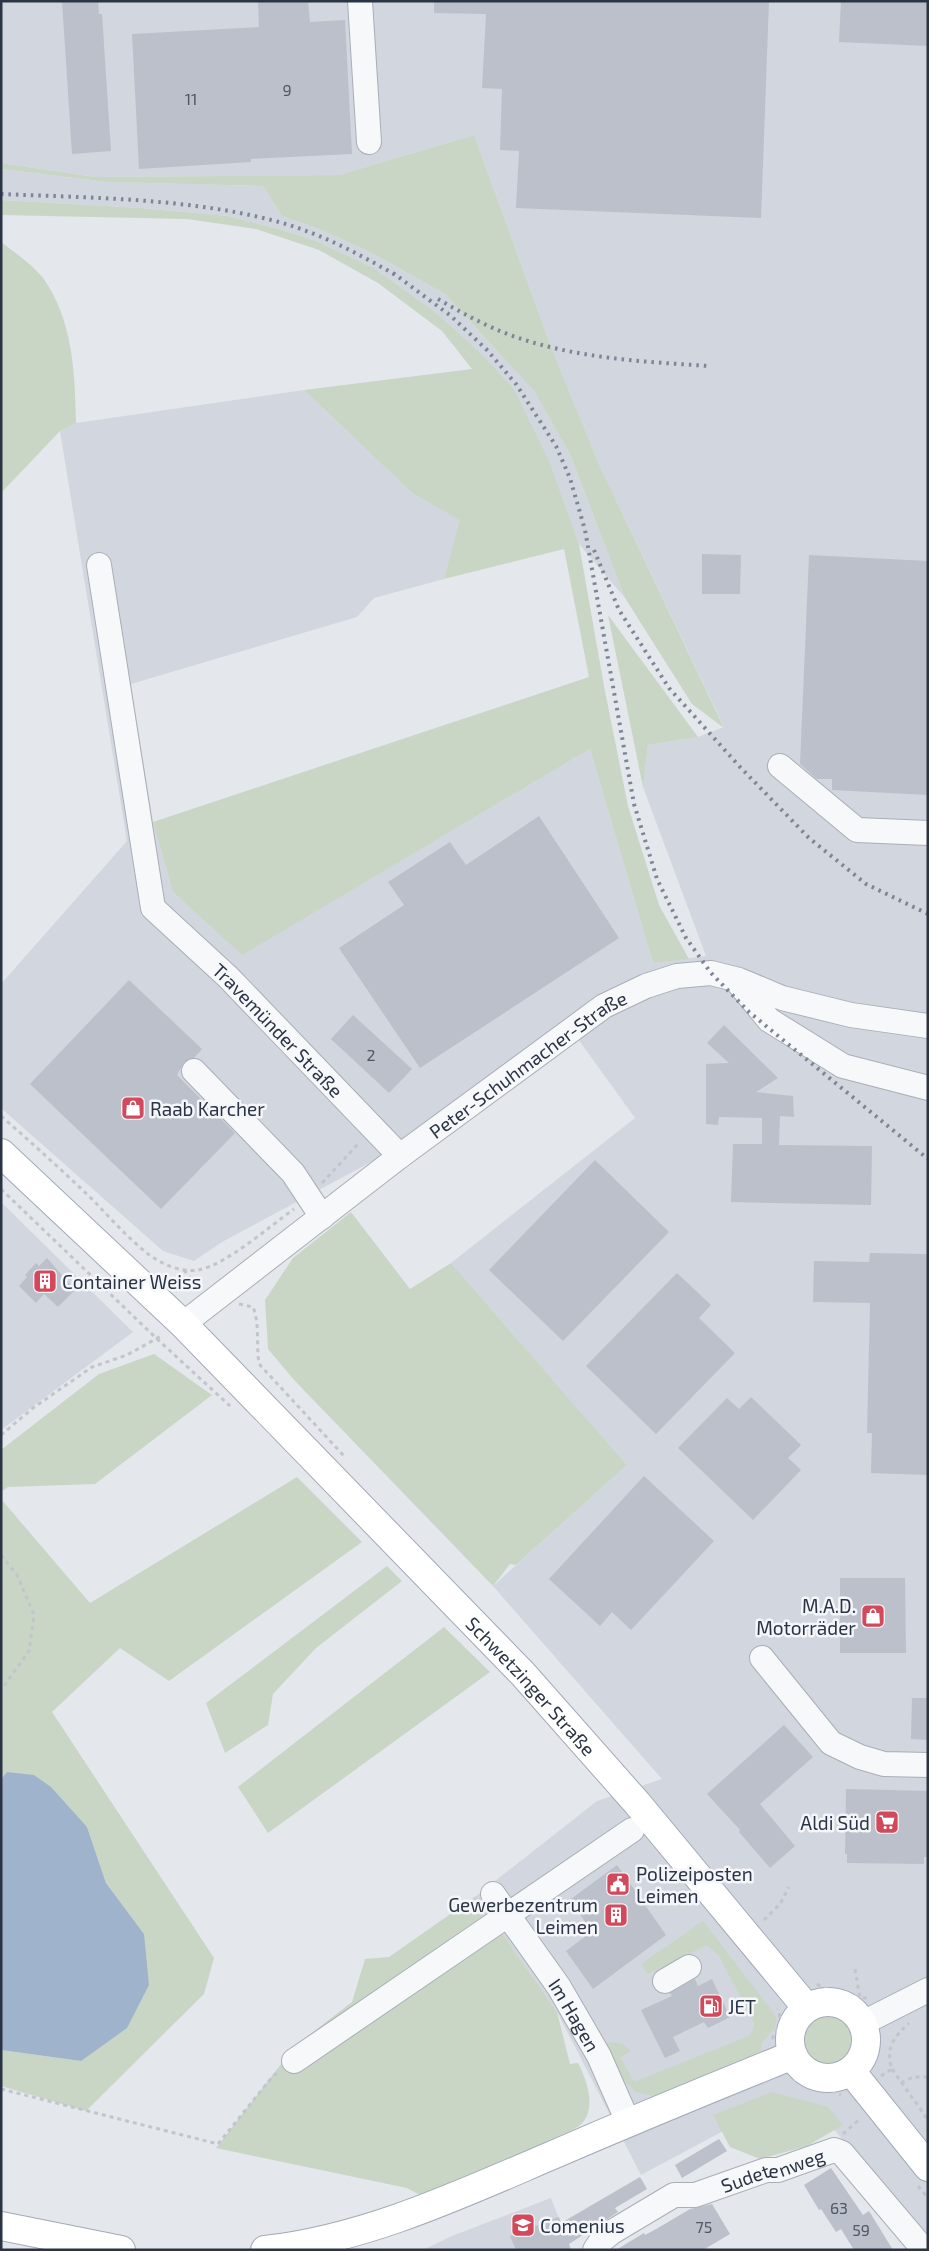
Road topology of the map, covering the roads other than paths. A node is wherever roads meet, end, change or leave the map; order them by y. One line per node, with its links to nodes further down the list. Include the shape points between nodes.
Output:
1 (360, 1): 2 (street)
2 (368, 142)
3 (99, 565): 11 (street, Travemünder Straße, via 153,908 228,977)
4 (780, 766): 5 (street, via 857,830)
5 (928, 833)
6 (735, 979): 7 (street, Peter-Schuhmacher-Straße, via 782,998 850,1015); 9 (street, via 769,1020 844,1066); 11 (street, Peter-Schuhmacher-Straße, via 711,973 677,976 646,986 604,1006)
7 (928, 1026)
8 (194, 1071): 12 (street, via 293,1173)
9 (928, 1088)
10 (1, 1153): 13 (main road, Schwetzinger Straße)
11 (400, 1156): 12 (street, Peter-Schuhmacher-Straße)
12 (322, 1217): 13 (street, Peter-Schuhmacher-Straße)
13 (183, 1324): 22 (main road, Schwetzinger Straße, via 523,1674)
14 (762, 1658): 15 (street, via 831,1743 884,1764)
15 (928, 1765)
16 (632, 1830): 18 (street)
17 (493, 1894): 18 (street, Im Hagen)
18 (507, 1916): 25 (street); 27 (street, Im Hagen, via 559,1987 599,2056)
19 (689, 1967): 20 (street)
20 (665, 1981)
21 (928, 1990): 23 (street)
22 (805, 1994): 23 (main road, via 820,2002 836,2002); 24 (main road)
23 (861, 2010): 26 (main road, via 866,2047)
24 (782, 2059): 26 (main road, via 821,2078 836,2078); 27 (main road)
25 (294, 2061)
26 (851, 2071): 28 (main road)
27 (628, 2122): 31 (main road, via 394,2219 331,2239)
28 (928, 2167)
29 (1, 2226): 30 (main road)
30 (121, 2250)
31 (264, 2250)
32 (595, 2250): 33 (street, Sudetenweg, via 612,2232 674,2195 695,2195 834,2150 842,2153)
33 (924, 2250)

